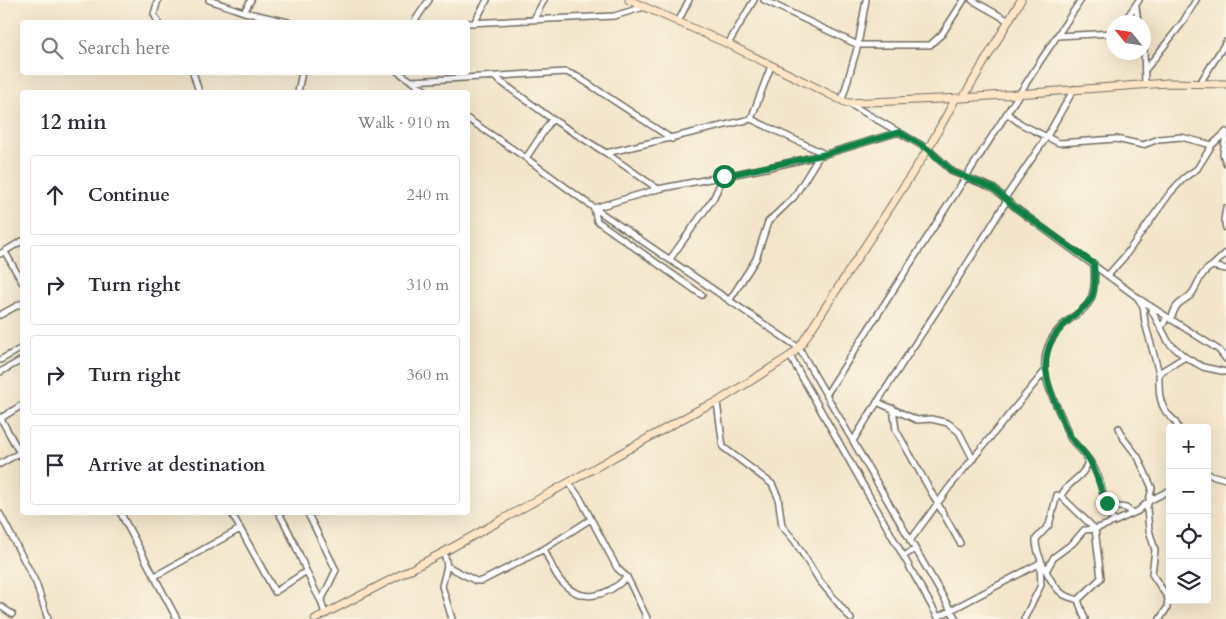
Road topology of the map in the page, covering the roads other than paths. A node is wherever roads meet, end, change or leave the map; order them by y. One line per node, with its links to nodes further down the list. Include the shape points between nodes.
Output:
1 (158, 0): 24 (street, via 154,14)
2 (209, 0): 20 (street)
3 (251, 0): 20 (street)
4 (429, 0): 26 (street)
5 (487, 0): 30 (street)
6 (544, 0): 23 (street)
7 (629, 0): 18 (street)
8 (689, 0): 28 (street)
9 (754, 0): 34 (street)
10 (764, 0): 35 (street)
11 (866, 0): 35 (street)
12 (964, 0): 35 (street, via 942,34 930,45)
13 (972, 0): 27 (street)
14 (1021, 0): 27 (street)
15 (1081, 0): 32 (street)
16 (1139, 0): 19 (street)
17 (1196, 0): 38 (street)
18 (644, 7): 23 (street, via 614,16); 28 (street)
19 (1136, 7): 21 (street); 22 (street)
20 (244, 12): 25 (street)
21 (1130, 15)
22 (1137, 15)
23 (534, 19): 30 (street)
24 (157, 20)
25 (279, 20)
26 (415, 20)
27 (1009, 21): 54 (street)
28 (678, 22): 34 (street)
29 (470, 23): 30 (street)
30 (474, 23)
31 (1106, 33): 32 (street)
32 (1057, 36): 53 (street)
33 (1226, 42): 44 (street)
34 (728, 44): 37 (street)
35 (858, 45): 55 (street)
36 (1145, 60): 38 (street)
37 (771, 66): 55 (street); 58 (street)
38 (1146, 69): 46 (street)
39 (194, 75): 48 (street)
40 (301, 75): 49 (street)
41 (402, 75): 43 (street)
42 (493, 76): 43 (street); 57 (street); 63 (street, via 566,72)
43 (411, 81): 47 (street)
44 (1200, 83): 45 (street); 46 (street)
45 (1226, 84)
46 (1145, 85): 52 (street)
47 (418, 86): 50 (street); 51 (street)
48 (198, 90)
49 (298, 90)
50 (415, 90)
51 (423, 90)
52 (1074, 90): 53 (street); 62 (street)
53 (1020, 94): 54 (street); 56 (street)
54 (960, 98): 55 (street); 65 (street)
55 (844, 101): 60 (street)
56 (1008, 114): 62 (street); 71 (street)
57 (552, 119): 66 (street); 68 (street)
58 (751, 119): 63 (street); 67 (street)
59 (470, 120): 68 (street)
60 (899, 132): 65 (street); 67 (street)
61 (1226, 133): 64 (street); 69 (street, via 1223,154)
62 (1046, 138): 64 (street, via 1059,143 1116,139 1143,145 1159,139 1181,137); 73 (street)
63 (672, 139): 66 (street)
64 (1212, 145): 84 (street, via 1198,168 1179,183)
65 (928, 149): 71 (street, via 946,167); 94 (street)
66 (606, 153): 72 (street)
67 (823, 154): 70 (street); 88 (street, via 794,197 769,220 756,259)
68 (526, 158): 74 (street)
69 (1226, 163)
70 (724, 176): 72 (street); 80 (street, via 716,194)
71 (966, 178): 73 (street, via 986,183); 105 (street)
72 (658, 189): 74 (street)
73 (1006, 199): 81 (street); 107 (street, via 971,260)
74 (594, 208): 80 (street); 86 (street, via 597,221)
75 (1226, 208): 76 (street)
76 (1226, 228)
77 (20, 242): 78 (street)
78 (3, 253): 85 (street)
79 (1226, 254): 82 (street)
80 (670, 259): 88 (street)
81 (1094, 264): 84 (street); 101 (street, via 1096,284 1091,302 1050,342)
82 (1212, 266): 83 (street); 92 (street, via 1199,279 1193,293 1176,306)
83 (1226, 269)
84 (1109, 274): 87 (street)
85 (20, 279)
86 (702, 295)
87 (1141, 300): 90 (street); 104 (street)
88 (729, 301): 94 (street)
89 (20, 304): 91 (street)
90 (1151, 308): 92 (street); 93 (street)
91 (0, 315)
92 (1169, 318): 93 (street); 98 (street, via 1219,350)
93 (1161, 328): 97 (street, via 1169,343)
94 (799, 348): 96 (street); 105 (street)
95 (20, 349): 99 (street)
96 (790, 356): 106 (street); 144 (street)
97 (1185, 357): 103 (street, via 1203,367); 104 (street)
98 (1226, 359)
99 (0, 360)
100 (20, 361): 102 (street)
101 (1045, 371): 116 (street, via 1047,386 1070,437); 117 (street)
102 (0, 372)
103 (1226, 372)
104 (1159, 373): 111 (street, via 1159,396)
105 (826, 395): 113 (street)
106 (718, 402): 121 (street); 163 (street, via 722,447 772,484 778,498 782,526 818,580)
107 (877, 402): 109 (street); 113 (street)
108 (20, 406): 110 (street)
109 (893, 408): 117 (street, via 916,420 948,423 959,432); 125 (street, via 896,430)
110 (0, 418): 114 (street)
111 (1176, 424)
112 (1119, 428): 124 (street, via 1149,480 1152,488)
113 (853, 441): 139 (street)
114 (20, 451)
115 (20, 455): 118 (street)
116 (1089, 458): 126 (street); 138 (street, via 1083,474 1068,485 1061,496)
117 (973, 459): 125 (street)
118 (0, 464)
119 (1211, 475): 120 (street)
120 (1226, 478)
121 (569, 483): 135 (street); 143 (street)
122 (1166, 492): 124 (street)
123 (1057, 495): 145 (street, via 1049,525 1036,539)
124 (1149, 501): 128 (street); 167 (street, via 1148,530 1155,550 1152,574 1168,598 1167,608)
125 (938, 505): 139 (street); 140 (street)
126 (1107, 505): 127 (street); 134 (street)
127 (1120, 508): 128 (street); 134 (street)
128 (1133, 513): 136 (street)
129 (0, 514): 158 (street, via 36,583)
130 (122, 515): 149 (street)
131 (233, 515): 137 (street)
132 (280, 515): 148 (street)
133 (308, 515): 152 (street, via 336,570)
134 (1111, 515): 136 (street)
135 (591, 519): 141 (street); 150 (street, via 617,568)
136 (1114, 522): 138 (street)
137 (240, 529): 148 (street, via 275,592); 149 (street)
138 (1095, 529): 147 (street, via 1087,528 1078,534 1073,543 1054,557); 151 (street, via 1101,578)
139 (910, 541): 142 (street)
140 (960, 543)
141 (544, 549): 146 (street, via 482,581); 150 (street, via 560,581 578,592 593,597 604,595)
142 (915, 549): 144 (street); 154 (street)
143 (444, 552): 146 (street); 156 (street)
144 (904, 556): 157 (street)
145 (1040, 562): 147 (street); 154 (street); 165 (street, via 1041,585)
146 (447, 566): 161 (street, via 442,586)
147 (1046, 570): 151 (street, via 1062,594)
148 (305, 572): 152 (street)
149 (155, 576): 159 (street)
150 (627, 577): 162 (street)
151 (1078, 600): 166 (street)
152 (321, 601): 156 (street)
153 (0, 606): 155 (street)
154 (951, 611): 157 (street); 164 (street)
155 (12, 614)
156 (325, 614): 160 (street)
157 (939, 618)
158 (48, 619)
159 (177, 619)
160 (315, 619)
161 (452, 619)
162 (647, 619)
163 (851, 619)
164 (956, 619)
165 (1024, 619)
166 (1085, 619)
167 (1160, 619)

